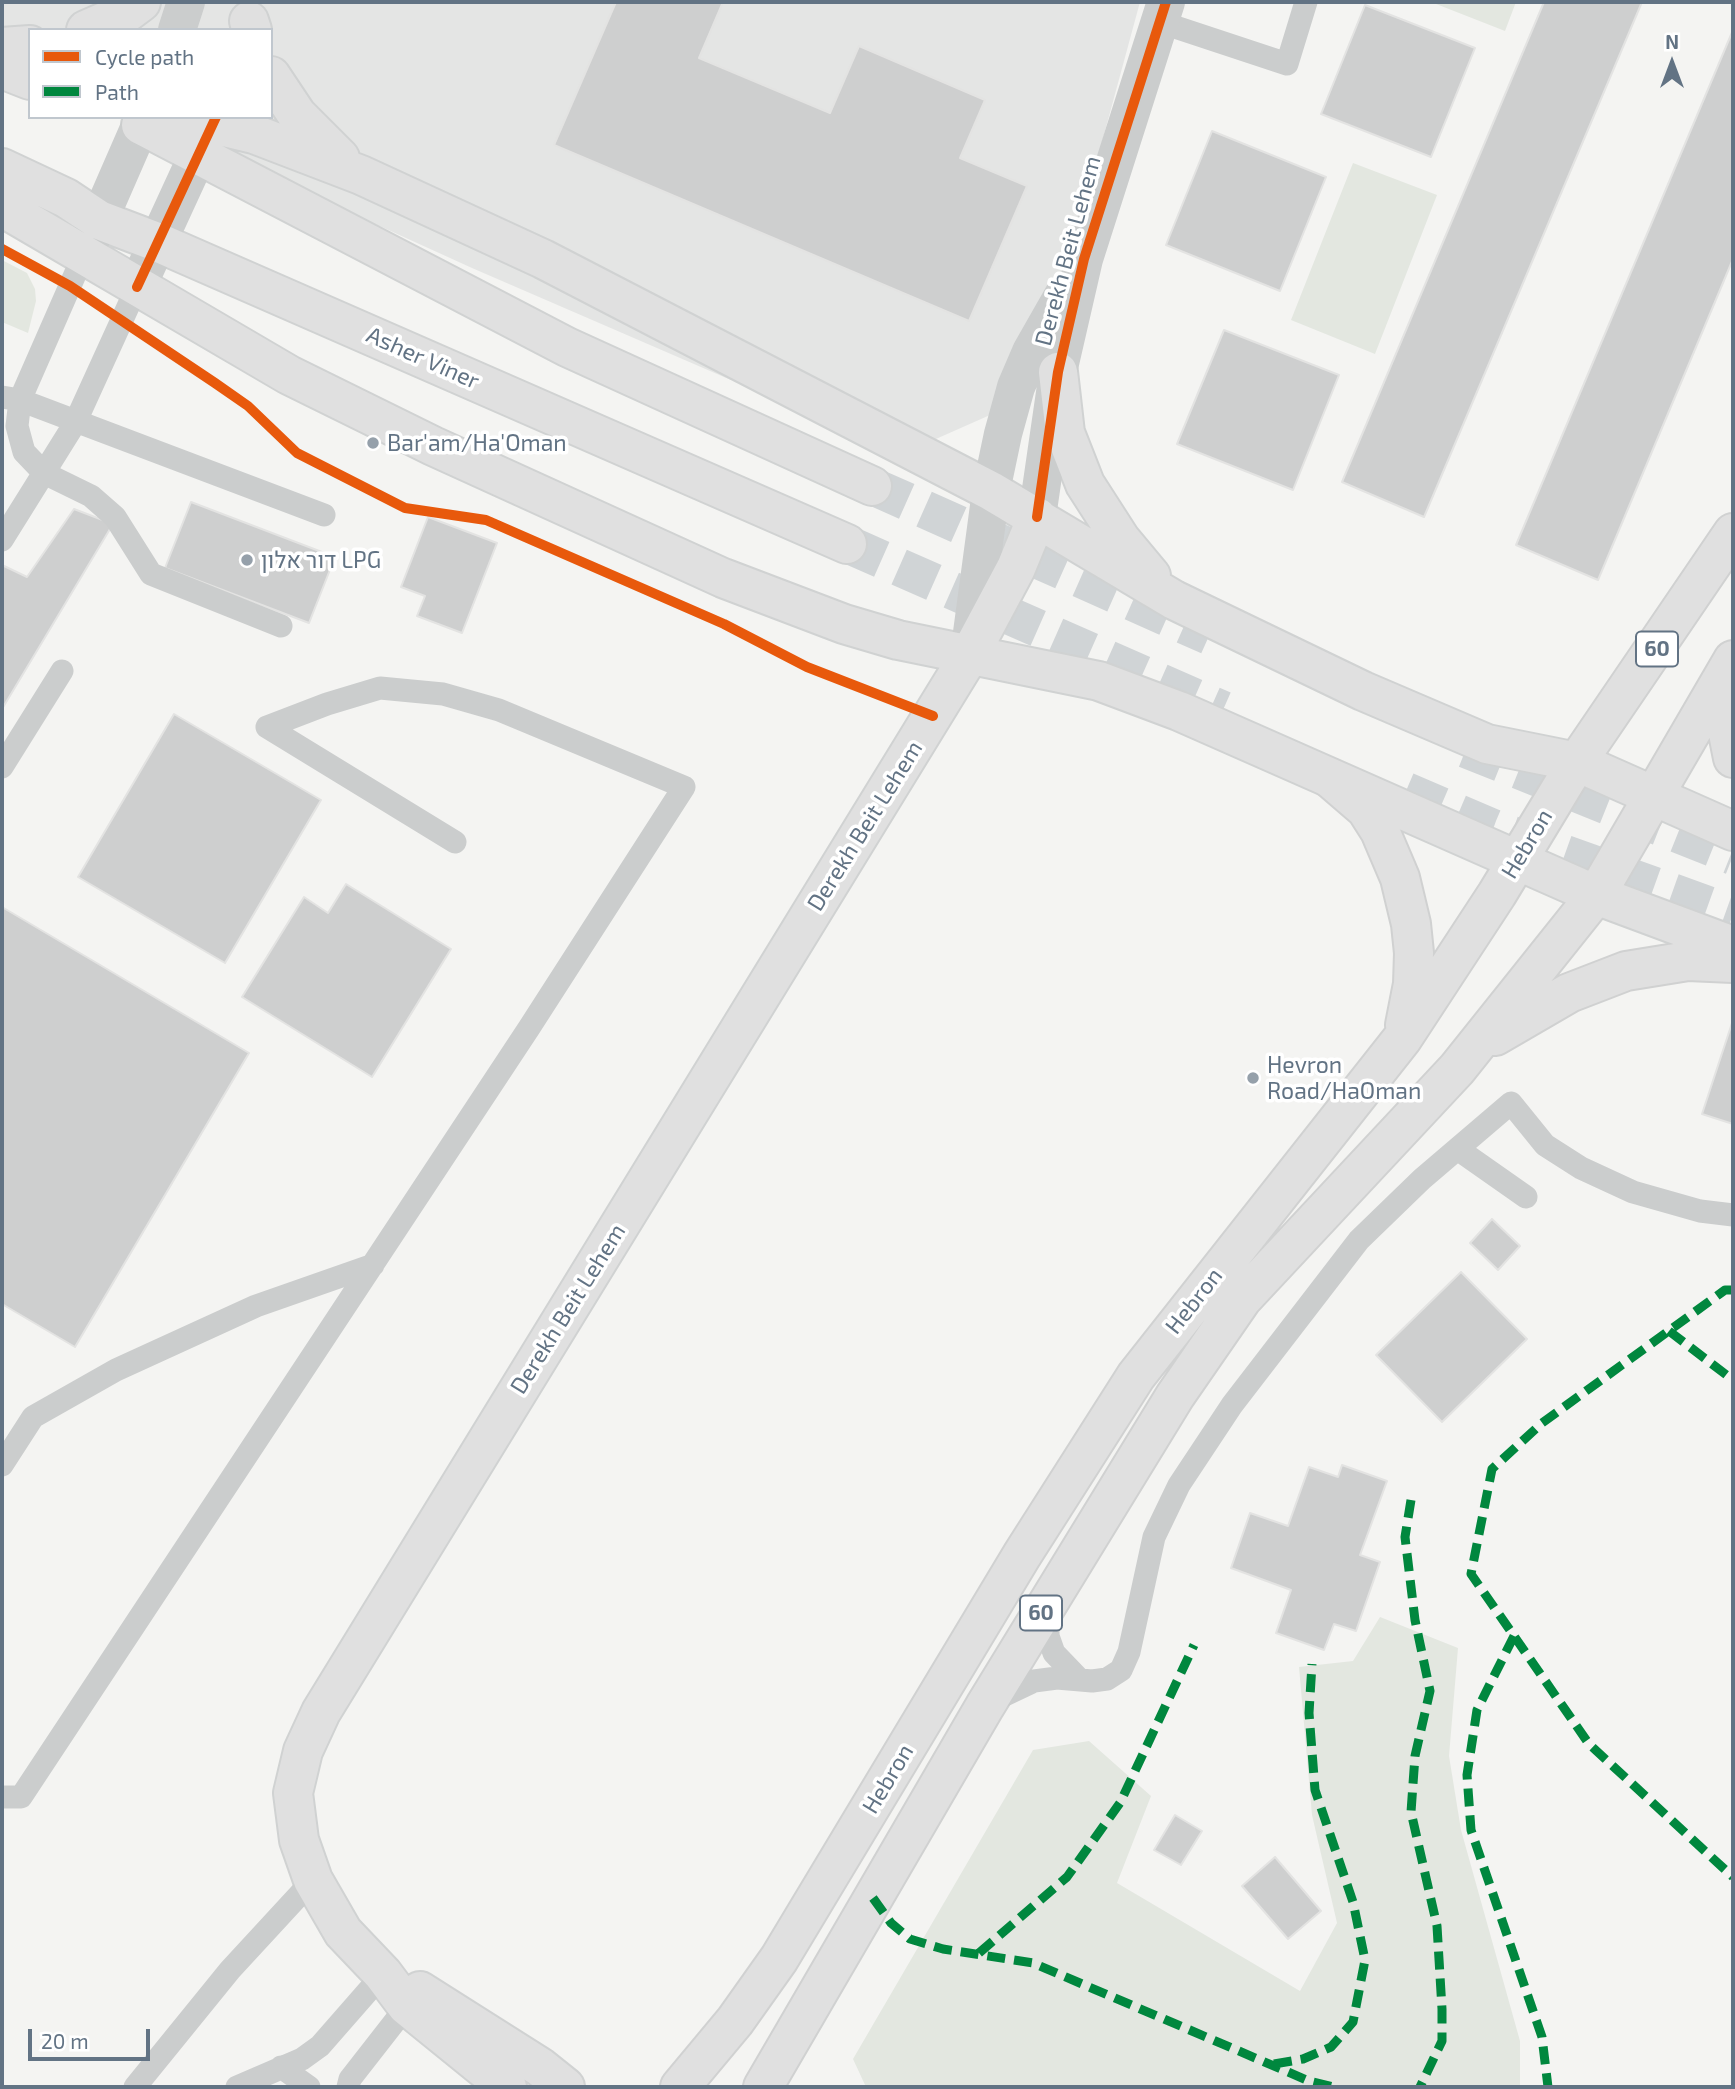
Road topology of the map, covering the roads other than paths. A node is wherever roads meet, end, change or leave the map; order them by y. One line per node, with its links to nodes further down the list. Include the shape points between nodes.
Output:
1 (141, 2): 5 (main road)
2 (186, 2): 6 (street)
3 (1306, 2): 4 (lane, via 1287,64)
4 (1163, 12): 20 (street, Derekh Beit Lehem)
5 (91, 28)
6 (178, 28)
7 (28, 45): 8 (main road)
8 (2, 47)
9 (2, 69): 10 (main road)
10 (28, 79)
11 (273, 79): 15 (main road, via 322,144)
12 (135, 120): 13 (main road); 17 (street)
13 (208, 133): 15 (main road, via 254,134); 18 (street); 26 (main road, via 566,347)
14 (2, 168): 17 (main road, Asher Viner)
15 (360, 175): 27 (main road, via 543,260)
16 (2, 207): 19 (main road)
17 (99, 219): 18 (main road, Asher Viner); 19 (street)
18 (158, 242): 21 (street); 32 (main road, Asher Viner)
19 (84, 254): 21 (main road); 23 (lane)
20 (1084, 259): 22 (street, Derekh Beit Lehem); 27 (street, Derekh Beit Lehem, via 1016,387)
21 (137, 287): 24 (lane); 35 (main road, via 301,380 433,446 723,578 844,624)
22 (1058, 372): 29 (street, Derekh Beit Lehem); 33 (main road, via 1065,433 1085,484 1121,540)
23 (11, 399): 24 (lane); 25 (lane, via 24,452)
24 (75, 423): 25 (lane); 28 (lane)
25 (44, 473): 31 (lane); 34 (lane, via 91,496 115,517 151,574)
26 (872, 486)
27 (990, 491): 29 (main road); 35 (street, Derekh Beit Lehem)
28 (324, 515)
29 (1037, 517): 33 (main road); 35 (main road, Derekh Beit Lehem, via 1016,568)
30 (1733, 533): 39 (main road, Hebron / 60)
31 (2, 540)
32 (847, 544)
33 (1174, 600): 39 (main road, via 1363,691 1487,744)
34 (281, 626)
35 (969, 656): 41 (main road, via 1099,681); 60 (main road, Derekh Beit Lehem, via 321,1712 303,1751 293,1794 299,1840)
36 (1732, 663): 38 (main road, via 1726,723); 42 (main road, Hebron / 60)
37 (62, 671): 40 (lane)
38 (1733, 758)
39 (1577, 762): 42 (main road); 45 (main road, Hebron / 60)
40 (2, 767)
41 (1330, 778): 45 (main road); 49 (main road, via 1366,809 1380,831 1405,898 1414,953)
42 (1653, 795): 43 (main road); 46 (main road, Hebron / 60)
43 (1733, 831)
44 (455, 842): 54 (lane, via 267,727 380,688 443,694 499,710 684,787)
45 (1515, 860): 46 (main road); 49 (main road, Hebron / 60)
46 (1596, 895): 47 (main road); 50 (main road, Hebron / 60)
47 (1733, 946)
48 (1733, 963): 50 (main road, via 1688,961 1604,978 1538,1008 1499,1032)
49 (1402, 1039): 70 (main road, Hebron / 60, via 1136,1376 1022,1555 779,1959)
50 (1457, 1069): 56 (main road, Hebron / 60, via 1242,1299 1175,1396)
51 (1459, 1150): 52 (lane); 53 (lane, via 1511,1103 1545,1145 1581,1168 1633,1192); 57 (lane, via 1359,1240 1232,1405 1179,1485 1154,1537 1121,1670 1107,1679)
52 (1526, 1197)
53 (1733, 1215)
54 (373, 1265): 55 (lane, via 256,1306 116,1370 33,1417); 59 (lane, via 21,1797)
55 (2, 1465)
56 (1050, 1599): 57 (lane, via 1046,1618 1054,1653); 58 (main road, Hebron / 60)
57 (1079, 1678): 58 (lane, via 1034,1681)
58 (985, 1706): 71 (main road, Hebron / 60)
59 (2, 1797)
60 (313, 1880): 61 (main road, Derekh Beit Lehem, via 343,1932); 64 (lane, via 230,1970)
61 (383, 1974): 62 (main road, Derekh Beit Lehem); 63 (lane, via 320,2046)
62 (413, 1998): 67 (lane); 68 (main road, Derekh Beit Lehem); 69 (main road, Derekh Beit Lehem, via 540,2067)
63 (281, 2067): 65 (lane); 66 (lane)
64 (135, 2087)
65 (237, 2087)
66 (309, 2087)
67 (348, 2087)
68 (507, 2087)
69 (565, 2087)
70 (680, 2087)
71 (763, 2087)

